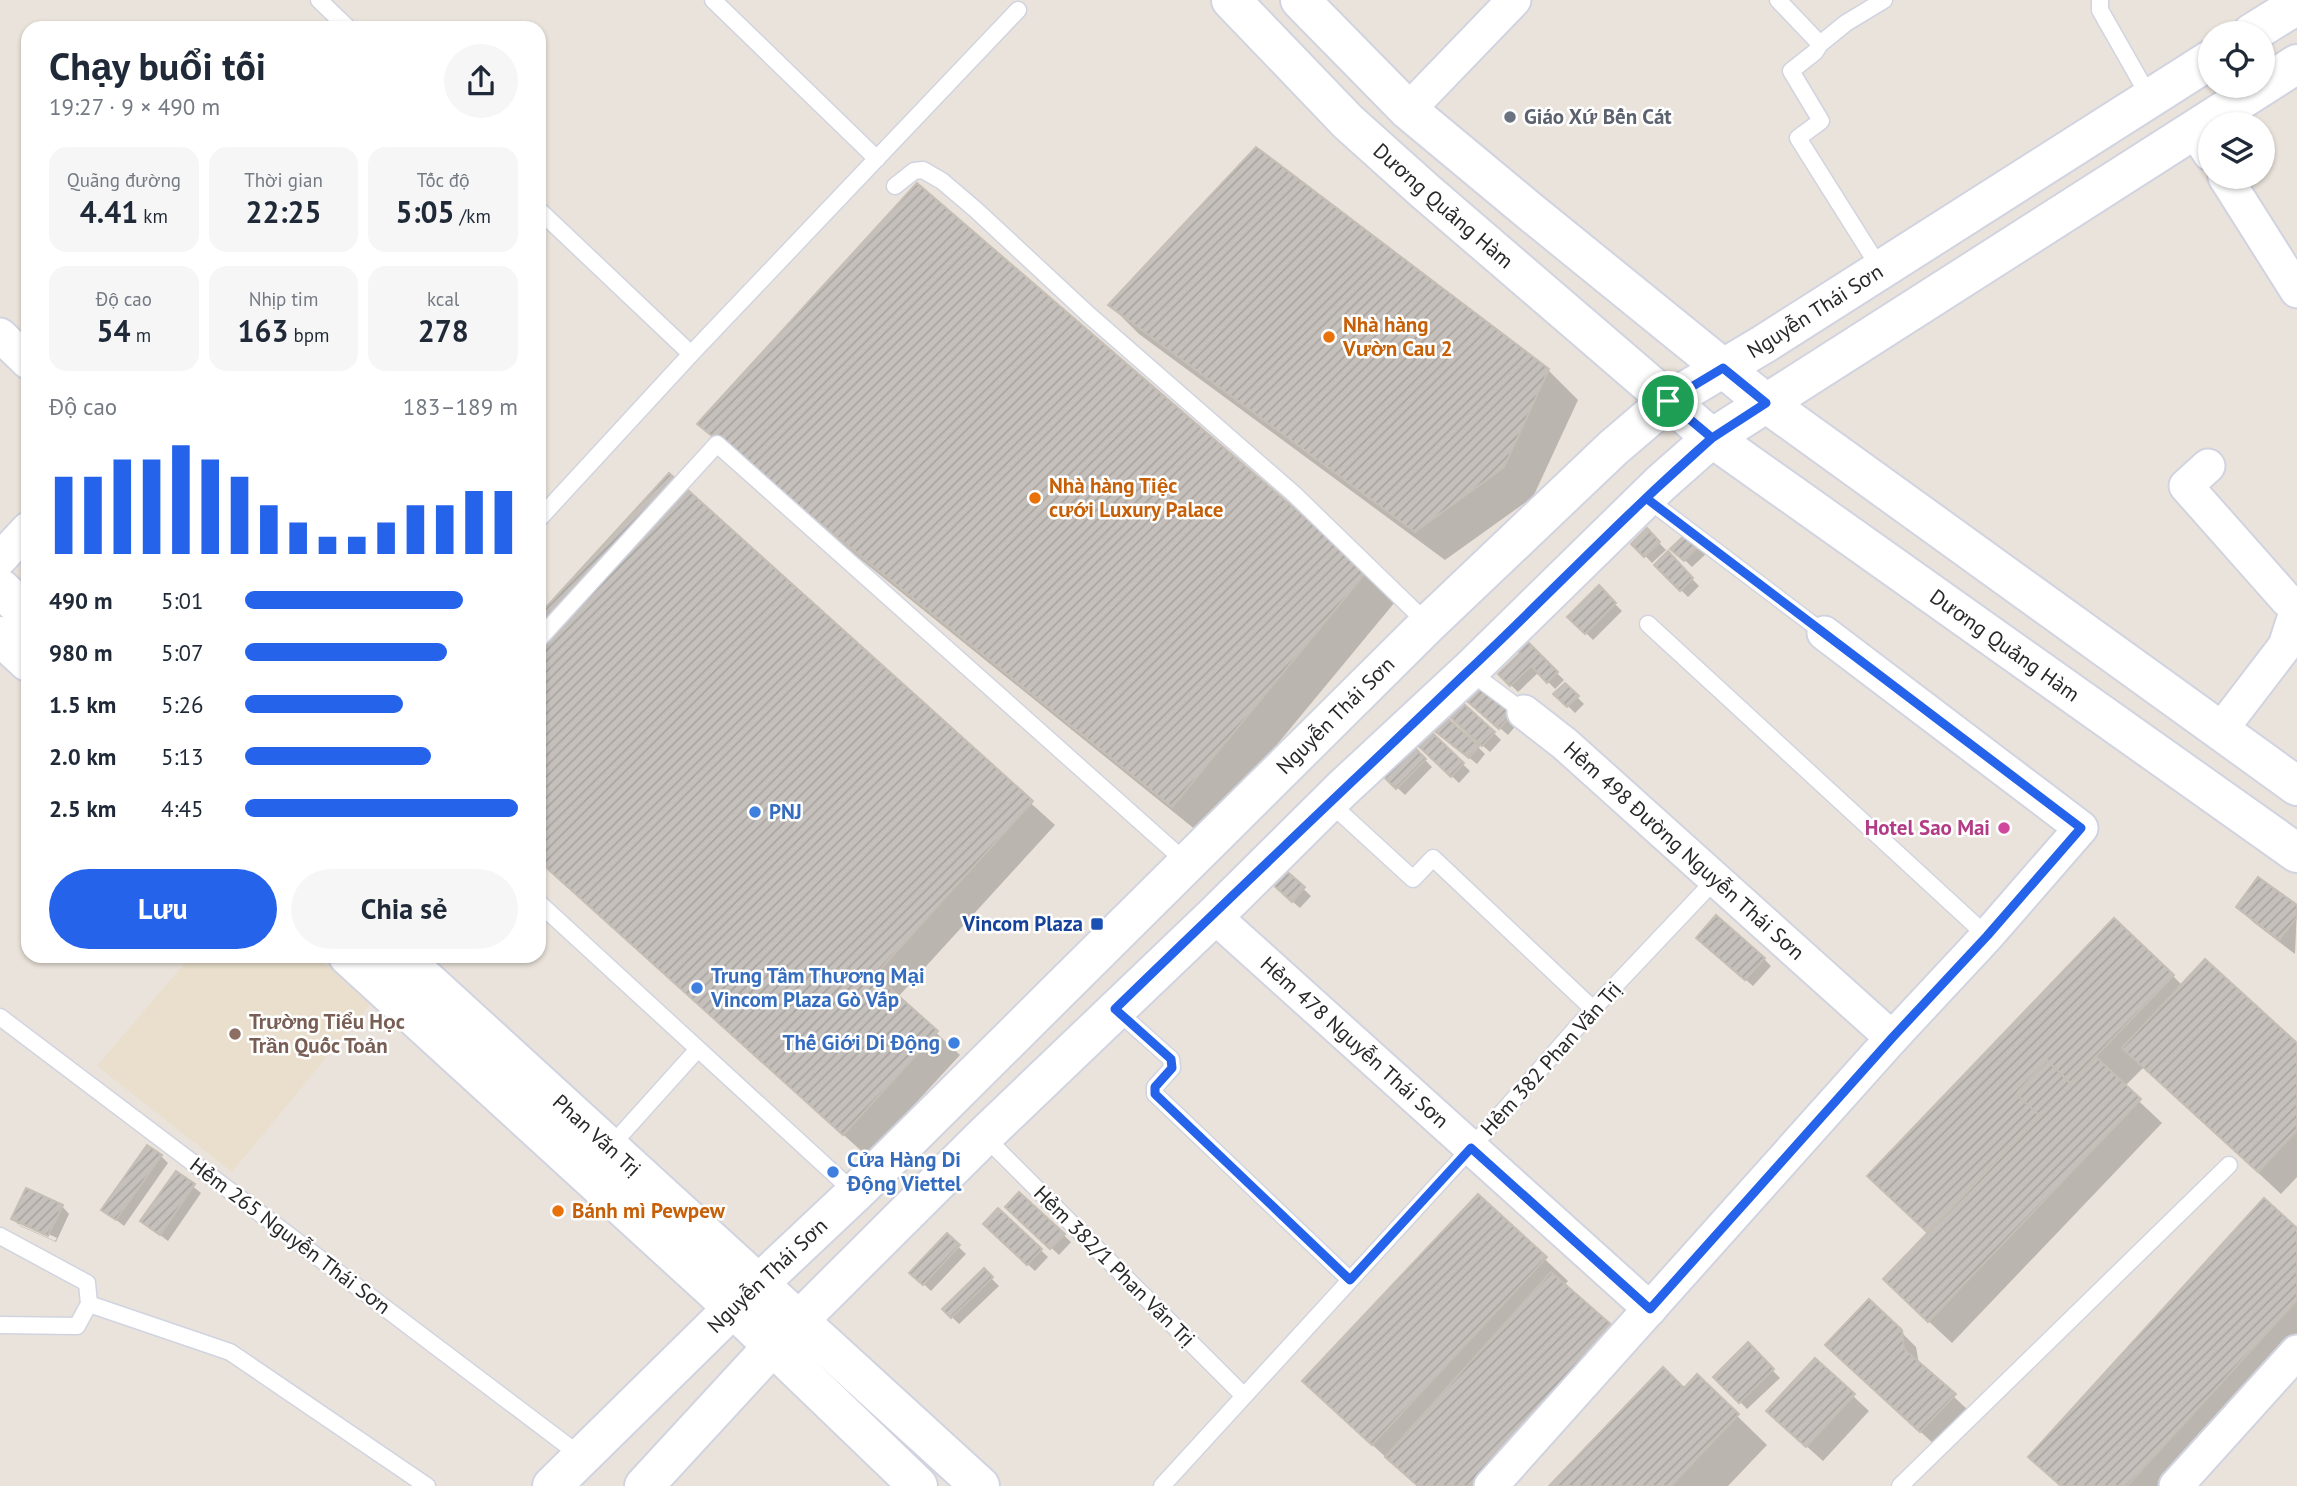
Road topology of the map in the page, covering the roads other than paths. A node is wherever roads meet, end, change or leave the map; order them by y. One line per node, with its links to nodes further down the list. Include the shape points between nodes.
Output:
1 (319, 0): 11 (lane)
2 (713, 0): 20 (lane)
3 (1231, 0): 30 (main road, Dương Quảng Hàm, via 1348,122)
4 (1300, 0): 17 (main road)
5 (1514, 0): 17 (street)
6 (1778, 0): 13 (lane)
7 (1884, 0): 13 (lane)
8 (2100, 0): 16 (lane, via 2100,10)
9 (2297, 5): 12 (main road)
10 (1018, 10): 20 (lane)
11 (341, 21)
12 (2271, 21)
13 (1820, 44): 24 (lane, via 1791,71 1821,121 1798,138)
14 (2297, 64): 18 (main road)
15 (2198, 68): 16 (main road, Nguyễn Thái Sơn)
16 (2150, 98): 24 (main road, Nguyễn Thái Sơn)
17 (1408, 110): 29 (main road)
18 (2238, 112)
19 (2198, 143): 31 (main road)
20 (877, 159): 27 (lane)
21 (895, 186): 41 (lane, via 914,171 923,170 950,188 1294,494)
22 (2233, 189): 25 (street)
23 (546, 217): 27 (lane)
24 (1881, 270): 29 (main road, Nguyễn Thái Sơn)
25 (2297, 291)
26 (0, 335): 28 (street)
27 (691, 354): 35 (lane)
28 (21, 355)
29 (1723, 368): 30 (main road, Nguyễn Thái Sơn); 31 (main road)
30 (1668, 401): 32 (main road, Dương Quảng Hàm); 41 (main road, Nguyễn Thái Sơn)
31 (1766, 403): 32 (main road); 49 (main road)
32 (1712, 438): 34 (main road); 52 (main road, Dương Quảng Hàm)
33 (2208, 466): 39 (street, via 2186,486)
34 (1646, 498): 44 (lane); 47 (main road)
35 (546, 511)
36 (21, 536): 37 (street)
37 (0, 559)
38 (0, 588): 40 (main road)
39 (2297, 607): 49 (street, via 2285,646)
40 (21, 608)
41 (1428, 624): 53 (main road, Nguyễn Thái Sơn)
42 (1648, 624): 57 (lane)
43 (546, 631): 53 (lane, via 717,444)
44 (1825, 633): 57 (street, via 2081,828)
45 (0, 636): 46 (main road)
46 (21, 656)
47 (1469, 671): 48 (lane, Hẻm 498 Đường Nguyễn Thái Sơn); 51 (main road)
48 (1524, 712): 54 (street, Hẻm 498 Đường Nguyễn Thái Sơn)
49 (2220, 731): 50 (main road)
50 (2297, 786)
51 (1330, 803): 56 (main road); 61 (lane, via 1413,879 1433,858)
52 (2297, 853)
53 (1187, 863): 69 (main road, Nguyễn Thái Sơn)
54 (1714, 881): 61 (lane, Hẻm 382 Phan Văn Trị); 63 (street, Hẻm 498 Đường Nguyễn Thái Sơn)
55 (546, 908): 64 (lane)
56 (1214, 916): 60 (main road); 67 (street, Hẻm 478 Nguyễn Thái Sơn)
57 (1987, 936): 63 (street)
58 (356, 963): 72 (main road, Phan Văn Trị)
59 (408, 963): 66 (main road, Phan Văn Trị)
60 (1115, 1009): 65 (main road); 71 (lane, via 1171,1059 1172,1068 1155,1087 1155,1094)
61 (1593, 1009): 67 (lane, Hẻm 382 Phan Văn Trị)
62 (0, 1017): 79 (lane, Hẻm 265 Nguyễn Thái Sơn)
63 (1892, 1038): 74 (street)
64 (698, 1049): 66 (lane); 69 (lane)
65 (984, 1136): 76 (main road); 78 (lane, Hẻm 382/1 Phan Văn Trị)
66 (609, 1148): 72 (main road, Phan Văn Trị)
67 (1471, 1148): 71 (lane, Hẻm 382 Phan Văn Trị); 74 (street, Hẻm 478 Nguyễn Thái Sơn)
68 (2229, 1165): 87 (lane)
69 (855, 1193): 72 (main road, Nguyễn Thái Sơn)
70 (0, 1236): 73 (lane, via 88,1283)
71 (1350, 1280): 78 (lane, Hẻm 382 Phan Văn Trị)
72 (746, 1296): 76 (main road, Phan Văn Trị); 79 (main road, Nguyễn Thái Sơn)
73 (89, 1304): 75 (lane, via 77,1326); 80 (lane, via 230,1352)
74 (1650, 1309): 86 (street)
75 (0, 1325)
76 (785, 1334): 82 (main road); 83 (main road); 84 (main road, Phan Văn Trị)
77 (2297, 1352): 88 (street)
78 (1244, 1396): 85 (lane, Hẻm 382 Phan Văn Trị)
79 (581, 1456): 81 (main road, Nguyễn Thái Sơn)
80 (427, 1486)
81 (552, 1486)
82 (644, 1486)
83 (918, 1486)
84 (980, 1486)
85 (1162, 1486)
86 (1491, 1486)
87 (1900, 1486)
88 (2176, 1486)

